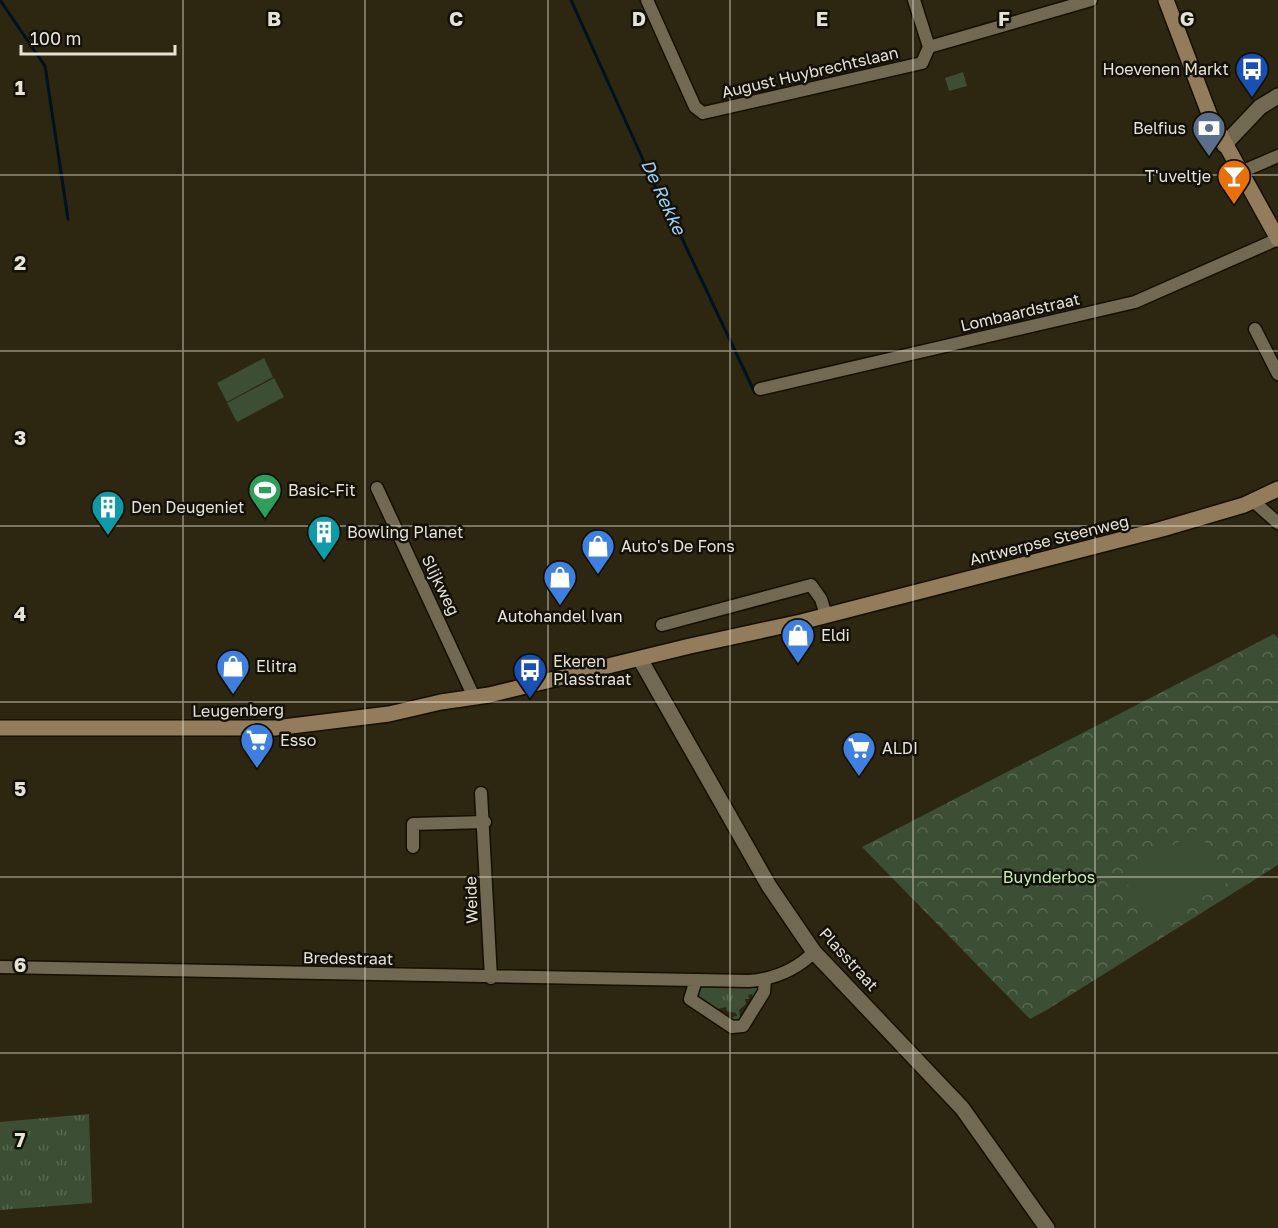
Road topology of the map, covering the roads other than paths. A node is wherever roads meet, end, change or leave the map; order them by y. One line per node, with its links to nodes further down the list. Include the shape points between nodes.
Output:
1 (647, 0): 5 (street, August Huybrechtslaan, via 695,107 703,113 922,63)
2 (914, 0): 5 (street)
3 (1091, 0): 5 (street, August Huybrechtslaan)
4 (1166, 0): 7 (main road)
5 (929, 47)
6 (1278, 96): 7 (street, via 1260,107)
7 (1224, 145): 9 (main road)
8 (1278, 156): 9 (street)
9 (1241, 172): 10 (main road)
10 (1278, 239): 13 (street, Lombaardstraat, via 1135,302)
11 (1255, 329): 12 (street)
12 (1278, 374)
13 (760, 389)
14 (377, 488): 21 (street, Slijkweg)
15 (1278, 489): 16 (main road, Antwerpse Steenweg)
16 (1253, 501): 17 (street); 18 (main road, Antwerpse Steenweg, via 1162,529)
17 (1278, 523)
18 (826, 615): 19 (street, via 821,598 811,585); 20 (main road, Antwerpse Steenweg)
19 (662, 625)
20 (640, 659): 21 (main road, Leugenberg); 26 (street, Plasstraat, via 769,886)
21 (474, 697): 22 (main road, Leugenberg, via 304,726 220,730)
22 (0, 728)
23 (481, 793): 24 (street, Weide)
24 (485, 822): 25 (street, via 413,824); 28 (street, Weide)
25 (413, 847)
26 (814, 952): 29 (street, Bredestraat, via 803,963); 31 (street, Plasstraat, via 962,1108)
27 (0, 967): 28 (street, Bredestraat)
28 (491, 978): 30 (street, Bredestraat)
29 (765, 980): 30 (street, Bredestraat); 30 (street, via 764,992 743,1026 732,1027 690,999)
30 (696, 981)
31 (1047, 1228)

